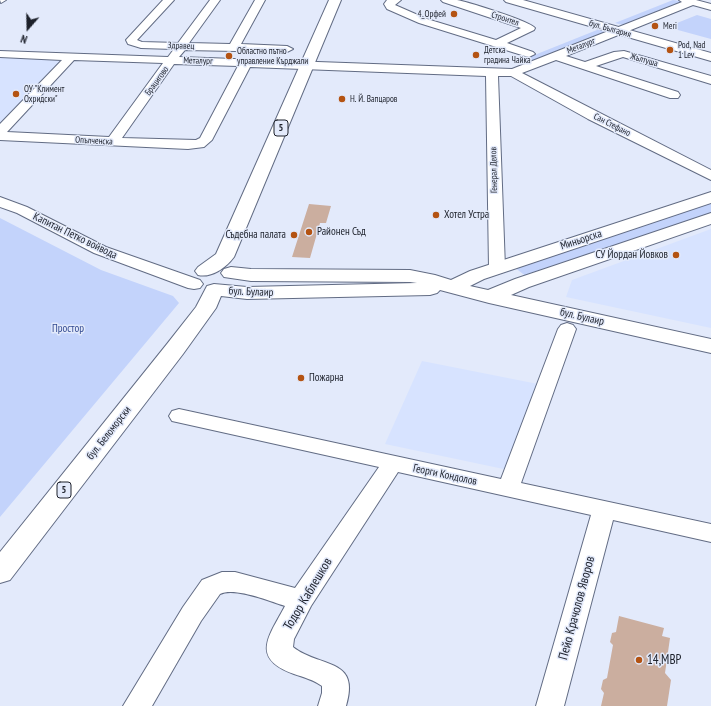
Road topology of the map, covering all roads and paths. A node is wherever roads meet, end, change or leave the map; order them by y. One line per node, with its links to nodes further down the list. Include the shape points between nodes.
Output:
1 (169, 0): 15 (street, Здравец, via 131,40 141,44)
2 (215, 0): 15 (street, Брацигово)
3 (260, 0): 16 (street)
4 (336, 0): 24 (main road, бул. Беломорски / 5)
5 (396, 0): 14 (street, via 391,2 391,7 423,21)
6 (446, 0): 14 (street, Строител, via 530,28)
7 (510, 0): 11 (main road, бул. България)
8 (688, 1): 9 (street); 12 (street, Металург)
9 (711, 7)
10 (612, 20): 11 (street, Металург)
11 (599, 26): 12 (main road, бул. България); 13 (street, Металург)
12 (618, 31): 19 (street, Металург); 21 (main road, бул. България)
13 (585, 32)
14 (498, 44): 26 (street, via 532,53 497,67)
15 (182, 46): 16 (street, Здравец); 22 (street, Брацигово)
16 (234, 47): 17 (street, Здравец)
17 (287, 49)
18 (0, 54): 20 (street, Металург)
19 (555, 56): 25 (street); 27 (street, Металург)
20 (71, 57): 22 (street, Металург); 30 (street)
21 (711, 57)
22 (172, 61): 23 (street, Металург); 32 (street, Брацигово)
23 (246, 63): 24 (street, Металург); 32 (street, Опълченска, via 205,140 199,144)
24 (308, 66): 26 (street, Металург); 38 (main road, бул. Беломорски / 5)
25 (585, 66): 28 (street, Жълтуша, via 624,54); 29 (street)
26 (492, 72): 27 (street, Металург); 37 (street, Генерал Делов)
27 (513, 73): 33 (street, Сан Стефано)
28 (711, 80)
29 (674, 95)
30 (0, 132)
31 (0, 136): 32 (street, Опълченска)
32 (112, 142)
33 (711, 176)
34 (711, 197): 37 (main road, Миньорска)
35 (0, 202): 38 (street, Капитан Петко войвода, via 22,210 100,250 150,267)
36 (711, 218): 40 (main road, Миньорска, via 522,283)
37 (497, 268): 39 (main road, Миньорска, via 465,280)
38 (215, 276): 39 (main road, бул. Булаир, via 247,293); 48 (main road, бул. Беломорски / 5, via 206,308)
39 (452, 288): 40 (main road, бул. Булаир)
40 (490, 297): 42 (main road, бул. Булаир)
41 (567, 329): 45 (street)
42 (711, 346)
43 (179, 416): 44 (street, Георги Кондолов)
44 (393, 463): 45 (street, Георги Кондолов); 49 (street, Тодор Каблешков)
45 (508, 489): 46 (street, Георги Кондолов)
46 (604, 510): 47 (street, Георги Кондолов); 52 (street, Пейо Крачолов Яворов)
47 (711, 534)
48 (0, 572)
49 (301, 600): 50 (street, via 235,582 222,582 211,587); 51 (street, Тодор Каблешков, via 281,639 279,651 292,661 328,674 336,681 338,694)
50 (137, 706)
51 (332, 706)
52 (550, 706)

